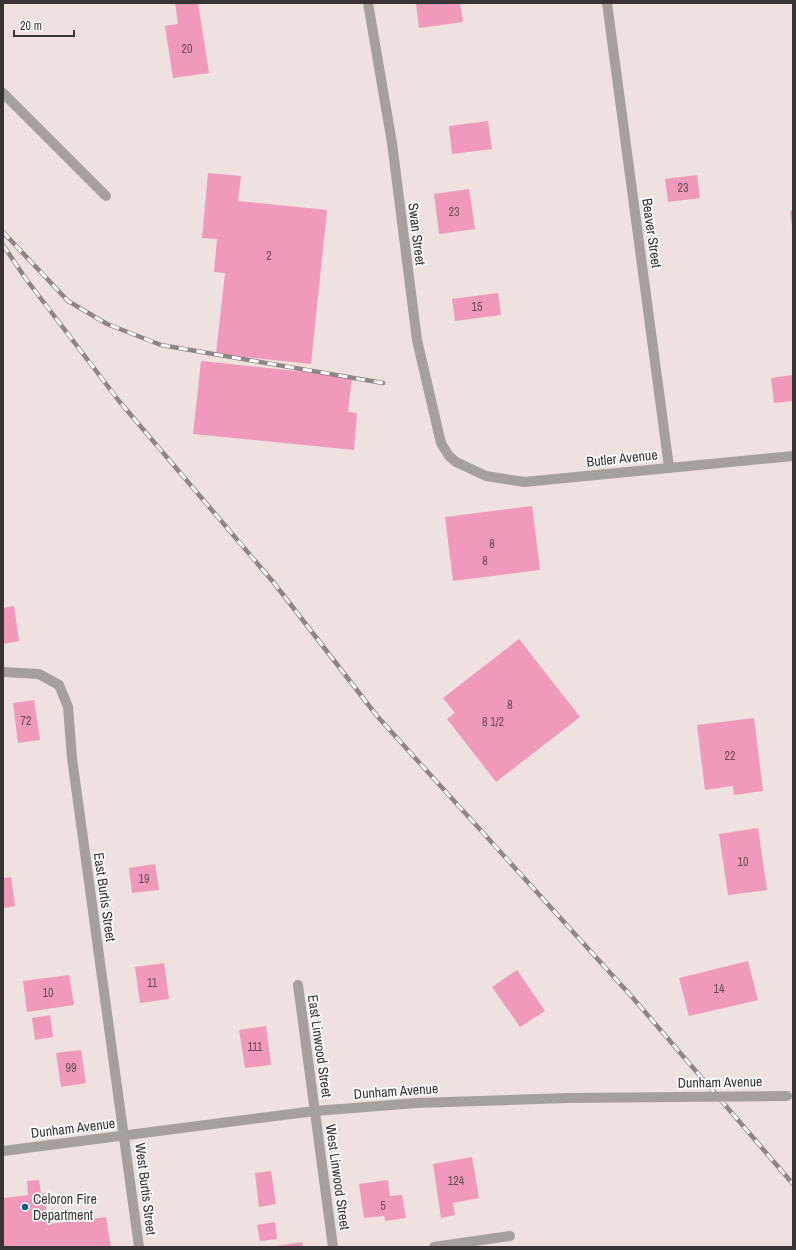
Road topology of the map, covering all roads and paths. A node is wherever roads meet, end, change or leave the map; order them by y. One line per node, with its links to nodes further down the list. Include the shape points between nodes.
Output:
1 (368, 3): 6 (street, Swan Street, via 392,143 417,340 441,443)
2 (607, 3): 7 (street, Beaver Street)
3 (3, 93): 4 (street)
4 (106, 196)
5 (793, 456): 7 (street, Butler Avenue)
6 (456, 462): 7 (street, Butler Avenue, via 486,476 524,482)
7 (669, 467)
8 (3, 672): 12 (street, East Burtis Street, via 39,674 58,685 68,707 72,758)
9 (298, 985): 11 (street, East Linwood Street)
10 (790, 1096): 11 (street, Dunham Avenue, bridge, via 567,1098 417,1103)
11 (315, 1111): 12 (street, Dunham Avenue); 16 (street, West Linwood Street)
12 (125, 1135): 13 (street, Dunham Avenue); 15 (street, West Burtis Street)
13 (3, 1151)
14 (510, 1236): 17 (street)
15 (139, 1247)
16 (333, 1247)
17 (434, 1247)

